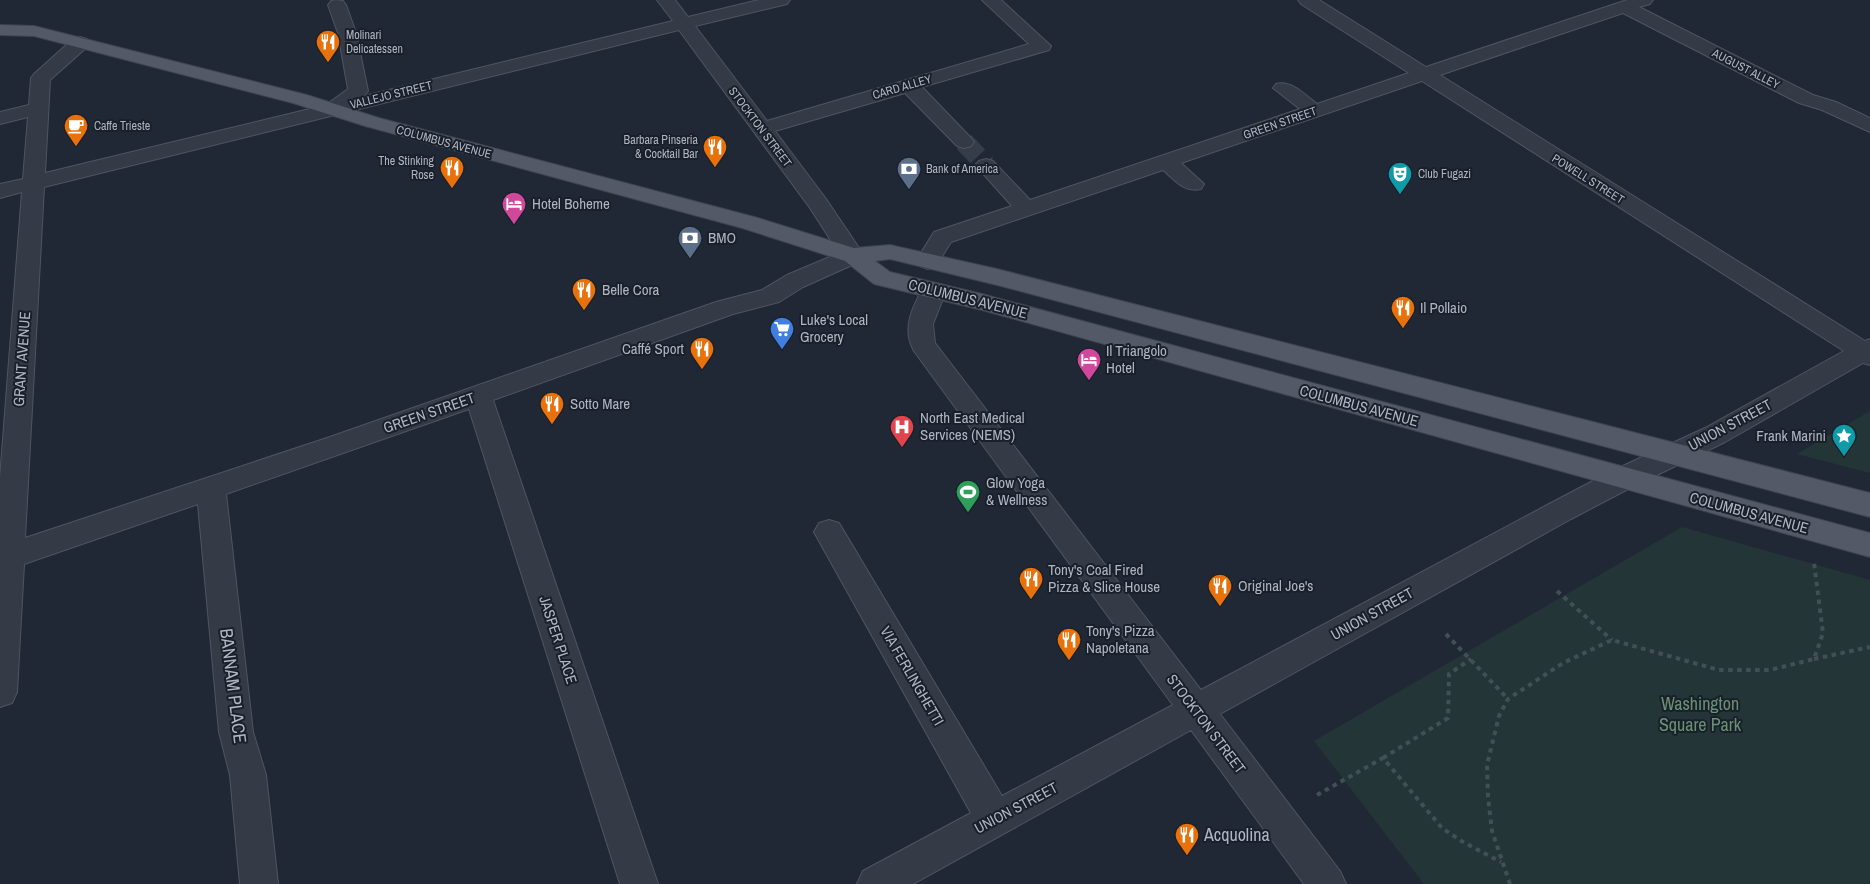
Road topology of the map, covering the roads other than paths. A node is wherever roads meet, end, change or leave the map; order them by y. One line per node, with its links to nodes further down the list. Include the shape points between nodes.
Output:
1 (666, 0): 9 (street, STOCKTON STREET)
2 (781, 0): 9 (street, VALLEJO STREET)
3 (991, 0): 14 (street, CARD ALLEY, via 1042,46)
4 (1307, 0): 13 (street, POWELL STREET)
5 (1644, 0): 7 (street, GREEN STREET)
6 (337, 5): 17 (street, via 347,32 358,91)
7 (1625, 7): 13 (street, GREEN STREET); 20 (street, AUGUST ALLEY, via 1806,99)
8 (0, 12): 11 (main road, COLUMBUS AVENUE, via 23,21)
9 (684, 24): 17 (street, VALLEJO STREET); 21 (street, STOCKTON STREET)
10 (0, 30): 11 (main road, COLUMBUS AVENUE)
11 (34, 31): 12 (main road, COLUMBUS AVENUE)
12 (80, 43): 16 (street, GRANT AVENUE, via 41,78); 17 (main road, COLUMBUS AVENUE)
13 (1424, 74): 18 (street, GREEN STREET); 32 (street, POWELL STREET)
14 (909, 85): 21 (street, CARD ALLEY); 22 (street)
15 (1283, 88): 18 (street)
16 (38, 109): 19 (street); 25 (street, GRANT AVENUE)
17 (332, 110): 25 (street, VALLEJO STREET); 29 (main road, COLUMBUS AVENUE, via 750,223)
18 (1315, 111): 23 (street, GREEN STREET)
19 (0, 118)
20 (1870, 126)
21 (762, 128): 29 (street, STOCKTON STREET)
22 (964, 142)
23 (1167, 162): 26 (street); 28 (street, GREEN STREET)
24 (986, 165): 28 (street)
25 (34, 183): 27 (street, VALLEJO STREET); 40 (street, GRANT AVENUE)
26 (1193, 184)
27 (0, 191)
28 (1027, 209): 30 (street, GREEN STREET, via 942,237)
29 (853, 256): 30 (main road, COLUMBUS AVENUE, via 890,252); 31 (main road, COLUMBUS AVENUE, via 882,278); 33 (street, GREEN STREET, via 770,296 725,308)
30 (928, 261): 34 (main road, COLUMBUS AVENUE)
31 (934, 291): 35 (main road, COLUMBUS AVENUE); 42 (street, STOCKTON STREET, via 918,332 923,345)
32 (1868, 352): 34 (street, UNION STREET)
33 (478, 396): 36 (street, GREEN STREET); 45 (street, JASPER PLACE)
34 (1675, 454): 35 (street, UNION STREET); 37 (main road, COLUMBUS AVENUE)
35 (1622, 479): 39 (main road, COLUMBUS AVENUE); 42 (street, UNION STREET)
36 (211, 488): 40 (street, GREEN STREET); 44 (street, BANNAM PLACE, via 236,732 248,775)
37 (1870, 505)
38 (829, 532): 43 (street, VIA FERLINGHETTI)
39 (1870, 545)
40 (4, 557): 41 (street, GRANT AVENUE)
41 (0, 692)
42 (1197, 710): 43 (street, UNION STREET); 47 (street, STOCKTON STREET)
43 (995, 819): 46 (street, UNION STREET)
44 (259, 884)
45 (639, 884)
46 (876, 884)
47 (1327, 884)

